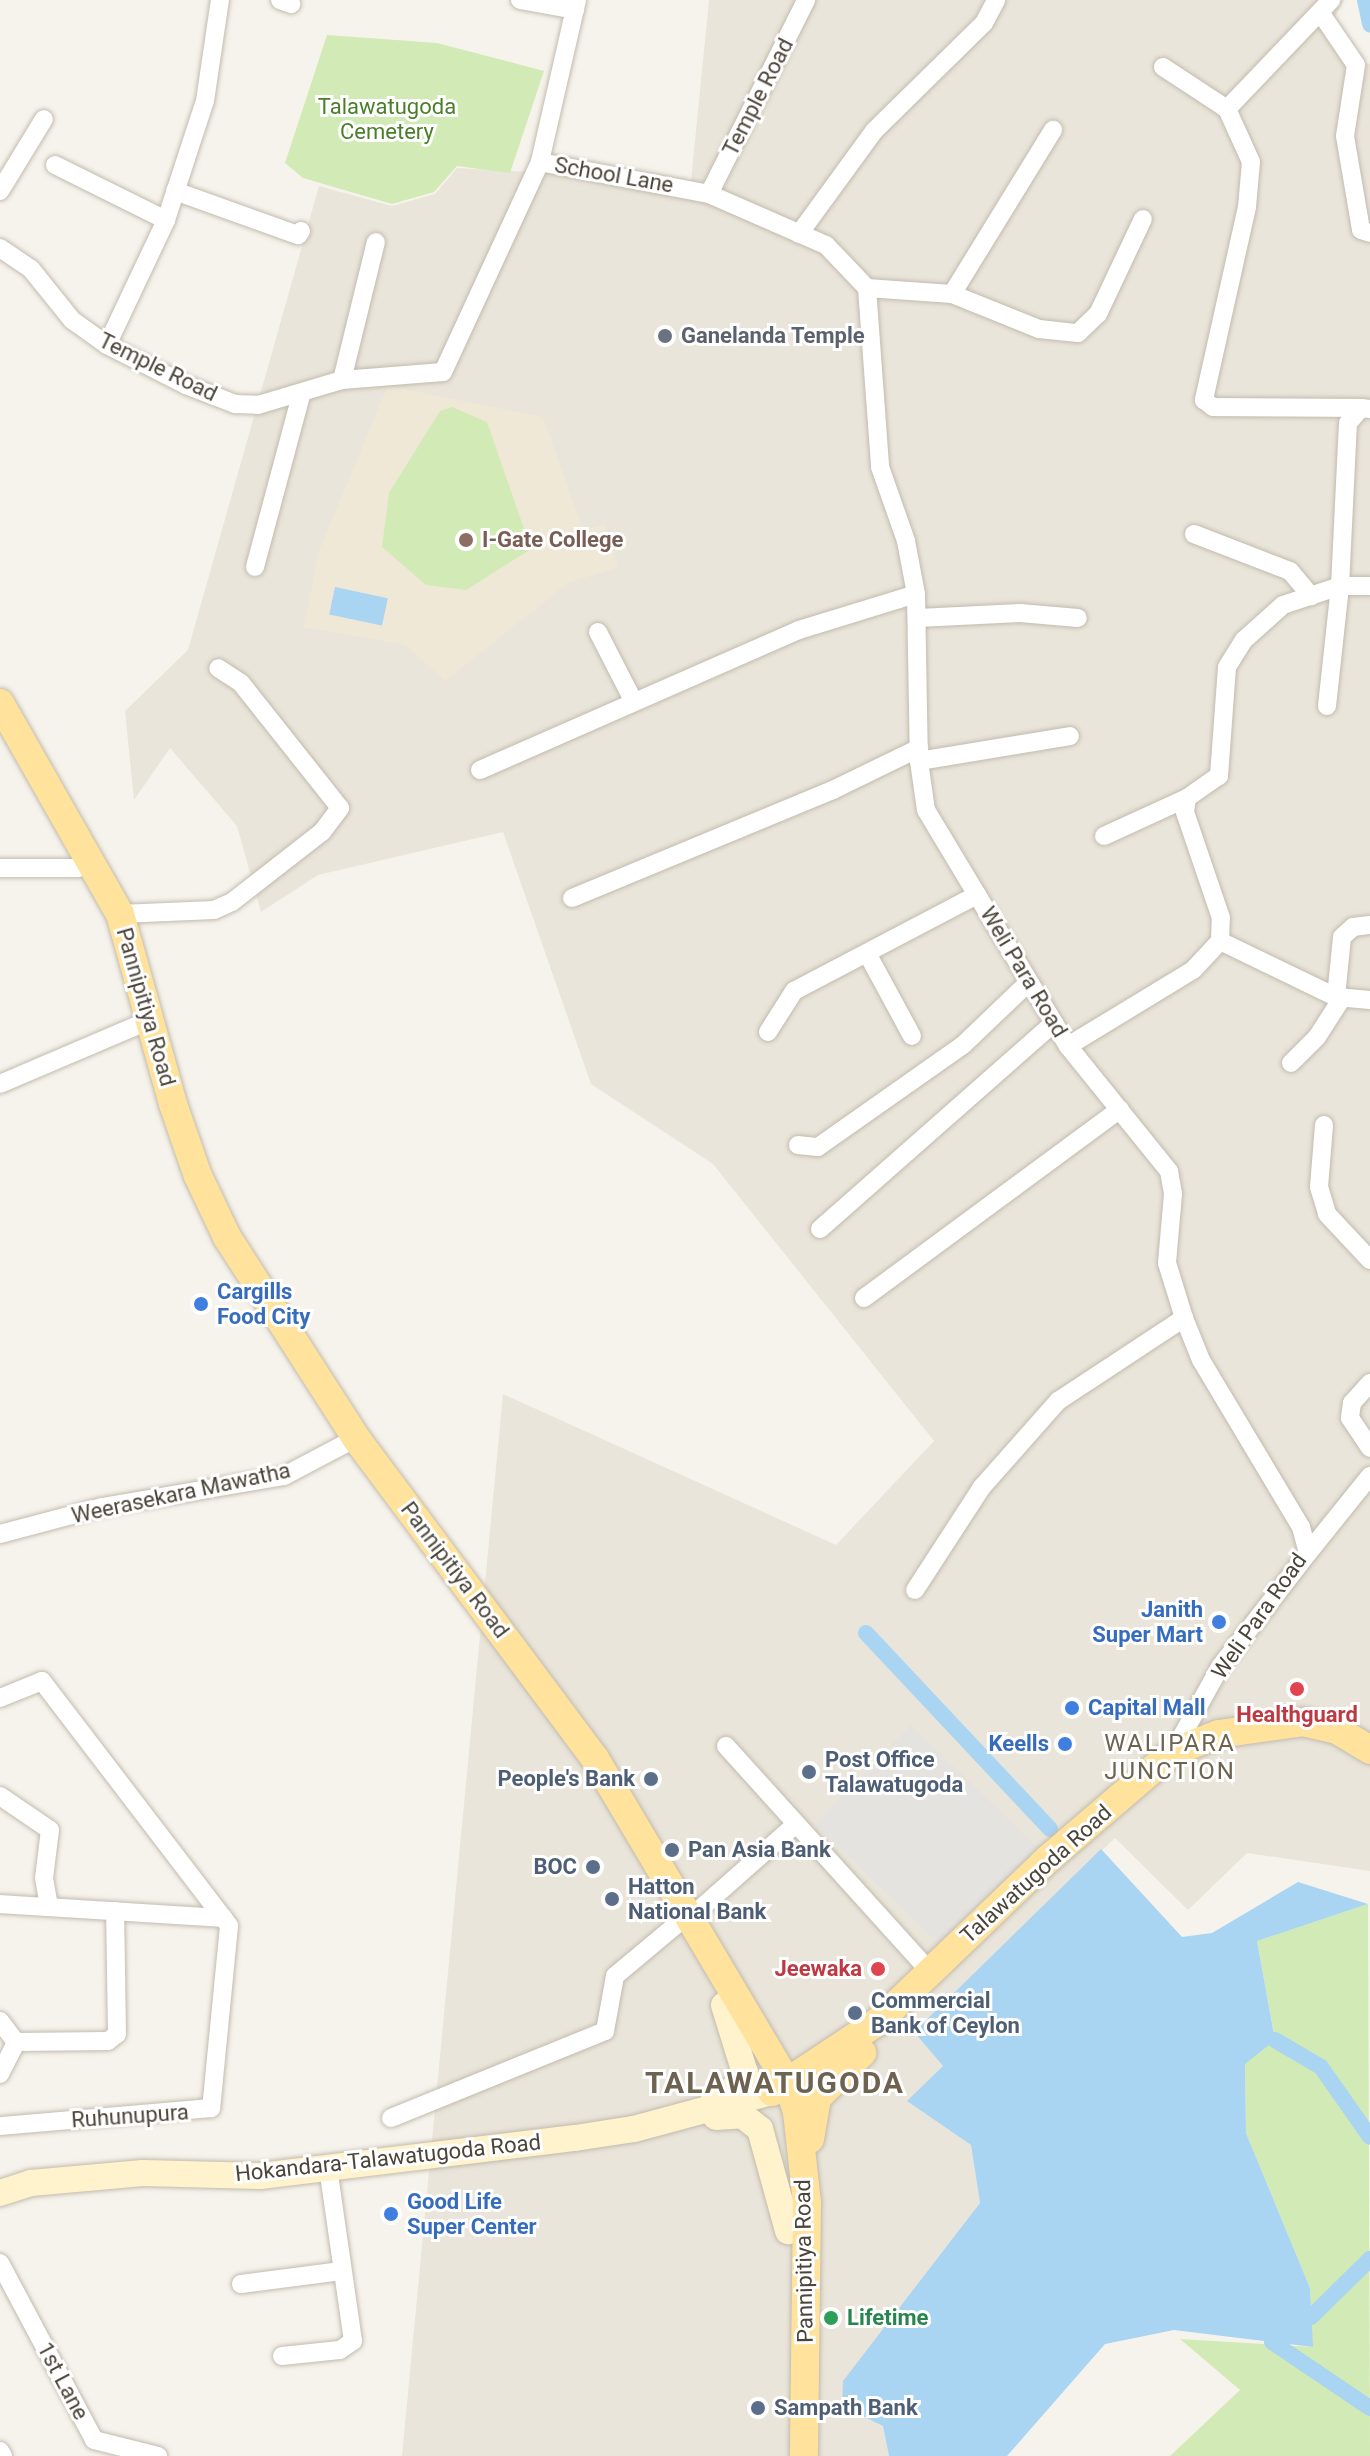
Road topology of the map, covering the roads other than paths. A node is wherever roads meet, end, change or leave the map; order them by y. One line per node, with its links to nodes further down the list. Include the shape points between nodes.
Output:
1 (220, 0): 14 (street, via 205,101)
2 (520, 0): 5 (street)
3 (806, 0): 15 (street, Temple Road)
4 (996, 0): 20 (street, via 984,23 874,131)
5 (576, 5): 11 (street, School Lane)
6 (1326, 8): 8 (street); 19 (street, via 1356,65 1345,136 1361,230)
7 (1163, 67): 8 (street)
8 (1227, 109): 28 (street, via 1251,162 1247,207 1204,400 1213,407)
9 (44, 119): 13 (street)
10 (1053, 130): 24 (street)
11 (540, 162): 15 (street, School Lane); 26 (street, Temple Road, via 443,372)
12 (55, 165): 17 (street)
13 (0, 191)
14 (175, 191): 17 (street); 18 (street, via 298,235)
15 (709, 194): 20 (street)
16 (1143, 219): 24 (street, via 1098,314 1078,333 1039,329)
17 (166, 220): 25 (street)
18 (301, 231)
19 (1370, 233)
20 (799, 234): 23 (street, via 826,245 856,270)
21 (376, 242): 26 (street)
22 (0, 248): 25 (street, Temple Road, via 31,269 72,320)
23 (867, 288): 24 (street); 33 (street, Weli Para Road, via 880,467 906,541)
24 (952, 294)
25 (107, 345): 27 (street, Temple Road, via 235,404)
26 (342, 380): 27 (street, Temple Road)
27 (301, 395): 30 (street)
28 (1365, 408): 31 (street, via 1348,423)
29 (1194, 534): 34 (street, via 1290,571)
30 (255, 567)
31 (1340, 586): 32 (street); 34 (street); 41 (street)
32 (1370, 586)
33 (916, 594): 35 (street, Weli Para Road); 39 (street, via 799,630)
34 (1311, 596): 46 (street, via 1283,605 1244,640 1227,667 1219,776)
35 (918, 618): 36 (street, via 1020,613); 44 (street, Weli Para Road)
36 (1078, 618)
37 (598, 632): 39 (street)
38 (218, 668): 52 (street, via 241,683 340,808 322,832 223,906)
39 (633, 700): 45 (street)
40 (0, 703): 52 (main road, Pannipitiya Road)
41 (1327, 706)
42 (0, 733): 49 (main road, Pannipitiya Road)
43 (1070, 736): 44 (street)
44 (919, 755): 50 (street, Weli Para Road, via 926,810); 51 (street)
45 (480, 770)
46 (1187, 798): 47 (street); 54 (street, via 1185,812 1221,918)
47 (1104, 836)
48 (0, 868): 49 (street)
49 (79, 868): 60 (main road, Pannipitiya Road, via 107,933)
50 (977, 895): 55 (street); 56 (street, Weli Para Road)
51 (572, 898)
52 (120, 914): 74 (main road, Pannipitiya Road, via 198,1176 227,1237)
53 (1370, 925): 57 (street, via 1353,927 1342,937)
54 (1220, 941): 57 (street); 63 (street, via 1193,970)
55 (868, 955): 61 (street, via 794,991); 62 (street)
56 (1029, 982): 59 (street, Weli Para Road); 68 (street, via 963,1045 818,1147)
57 (1339, 998): 58 (street); 64 (street, via 1317,1037)
58 (1370, 1000)
59 (1054, 1023): 63 (street, Weli Para Road); 69 (street)
60 (136, 1026): 65 (street); 74 (main road, Pannipitiya Road, via 178,1175 213,1246)
61 (768, 1032)
62 (912, 1036)
63 (1068, 1046): 66 (street, Weli Para Road)
64 (1291, 1063)
65 (0, 1084)
66 (1120, 1109): 71 (street); 72 (street, Weli Para Road, via 1169,1171 1173,1194 1167,1263)
67 (1324, 1125): 70 (street, via 1319,1187 1327,1214)
68 (798, 1145)
69 (820, 1229)
70 (1370, 1260)
71 (864, 1298)
72 (1184, 1318): 78 (street, Weli Para Road, via 1201,1360 1301,1527); 79 (street, via 1058,1401 982,1487)
73 (1370, 1383): 75 (street, via 1352,1403 1350,1418)
74 (350, 1442): 77 (street, Weerasekara Mawatha, via 284,1476 102,1507); 90 (main road, Pannipitiya Road, via 594,1757)
75 (1370, 1448)
76 (1370, 1476): 78 (street)
77 (0, 1534)
78 (1308, 1553): 83 (street, Weli Para Road, via 1220,1667)
79 (915, 1590)
80 (0, 1698): 89 (street, via 42,1681)
81 (726, 1746): 85 (street)
82 (1370, 1750): 83 (main road, Talawatugoda Road, via 1337,1730 1303,1722 1219,1734)
83 (1173, 1752): 92 (main road, Talawatugoda Road, via 1048,1859)
84 (0, 1796): 87 (street, via 50,1830 44,1878)
85 (796, 1824): 90 (street); 92 (street)
86 (0, 1904): 87 (street)
87 (49, 1907): 88 (street)
88 (115, 1911): 89 (street); 96 (street, via 117,2034 108,2041)
89 (224, 1918): 101 (street, Ruhunupura, via 229,1926 211,2108)
90 (684, 1920): 91 (main road, Pannipitiya Road); 94 (main road, Pannipitiya Road); 99 (street, via 615,1976 605,2031)
91 (722, 1967): 93 (main road, via 747,1989 799,2055 822,2051); 98 (main road, Pannipitiya Road)
92 (930, 1972): 93 (main road, Talawatugoda Road)
93 (898, 2004): 98 (main road, Talawatugoda Road); 104 (main road, via 864,2050 817,2098)
94 (724, 2005): 98 (main road, Pannipitiya Road); 100 (main road, via 744,2081)
95 (0, 2021): 96 (street)
96 (16, 2042): 97 (street)
97 (0, 2074)
98 (780, 2088): 100 (main road, Hokandara-Talawatugoda Road); 104 (main road, Pannipitiya Road, via 797,2112); 105 (main road, Pannipitiya Road)
99 (391, 2118)
100 (667, 2121): 102 (main road, Hokandara-Talawatugoda Road, via 585,2137); 105 (main road, via 731,2115 753,2119 764,2137)
101 (0, 2126)
102 (328, 2167): 103 (main road, Hokandara-Talawatugoda Road, via 260,2176 143,2173); 107 (street)
103 (3, 2187)
104 (805, 2187): 112 (main road, Pannipitiya Road)
105 (788, 2231): 111 (main road, Pannipitiya Road)
106 (0, 2263): 110 (street, 1st Lane, via 94,2440)
107 (341, 2271): 108 (street); 109 (street, via 351,2347)
108 (241, 2284)
109 (282, 2356)
110 (158, 2456)
111 (787, 2456)
112 (804, 2456)

